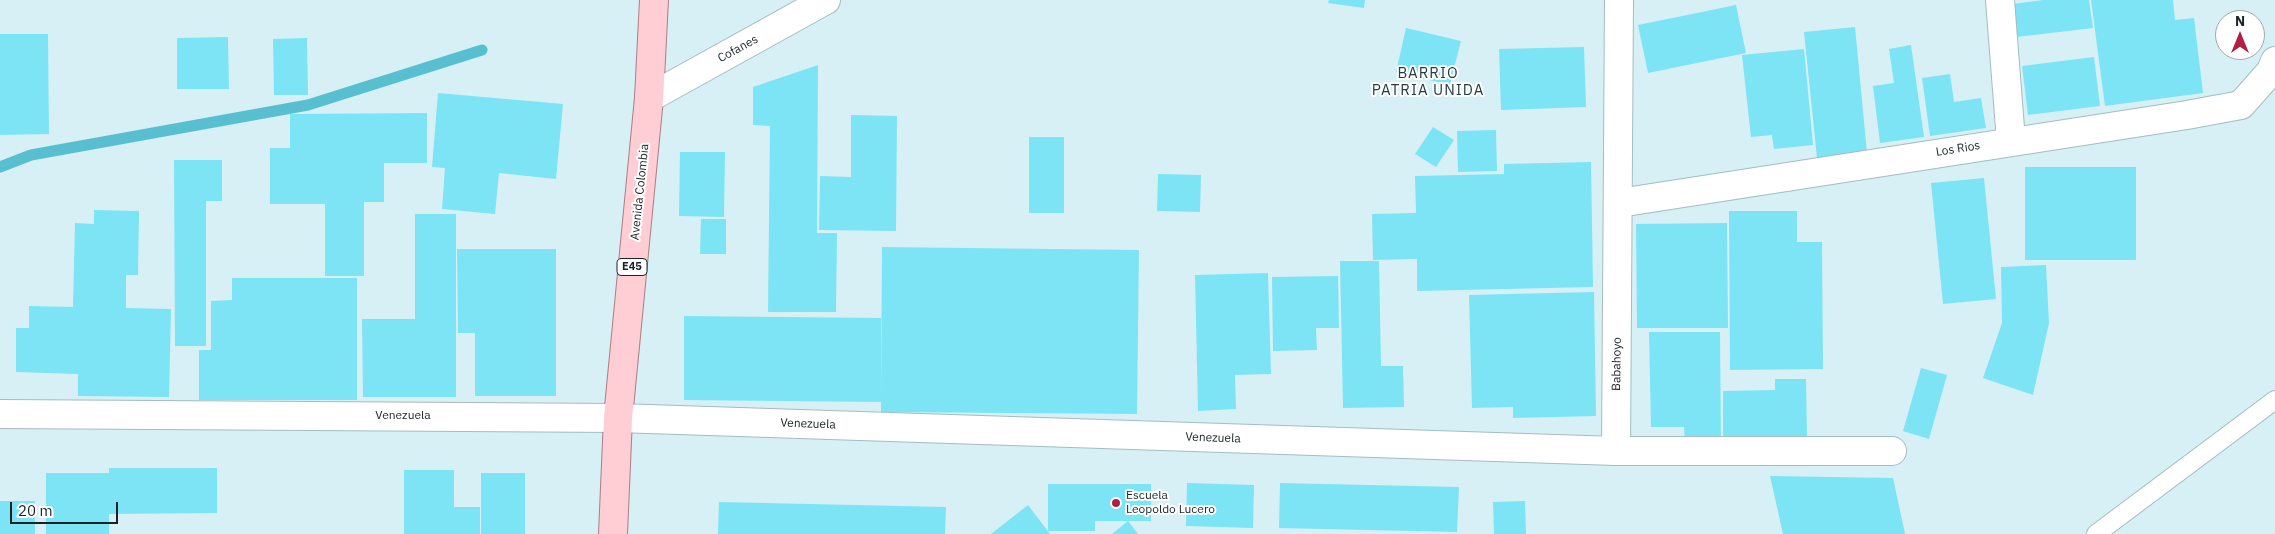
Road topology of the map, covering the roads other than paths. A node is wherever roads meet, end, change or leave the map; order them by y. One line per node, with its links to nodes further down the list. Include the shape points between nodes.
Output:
1 (654, 0): 6 (main road, Avenida Colombia / E45)
2 (826, 0): 6 (street, Cofanes)
3 (1619, 0): 8 (street, Babahoyo)
4 (2000, 0): 7 (street)
5 (2275, 61): 7 (street, Los Rios, via 2271,71 2241,105)
6 (649, 98): 11 (main road, Avenida Colombia / E45)
7 (2011, 141): 8 (street, Los Rios)
8 (1619, 203): 12 (street, Babahoyo)
9 (2275, 400): 15 (lane)
10 (0, 414): 11 (street, Venezuela)
11 (618, 418): 12 (street, Venezuela); 14 (main road, Avenida Colombia / E45)
12 (1616, 451): 13 (street)
13 (1892, 451)
14 (613, 534)
15 (2096, 534)

